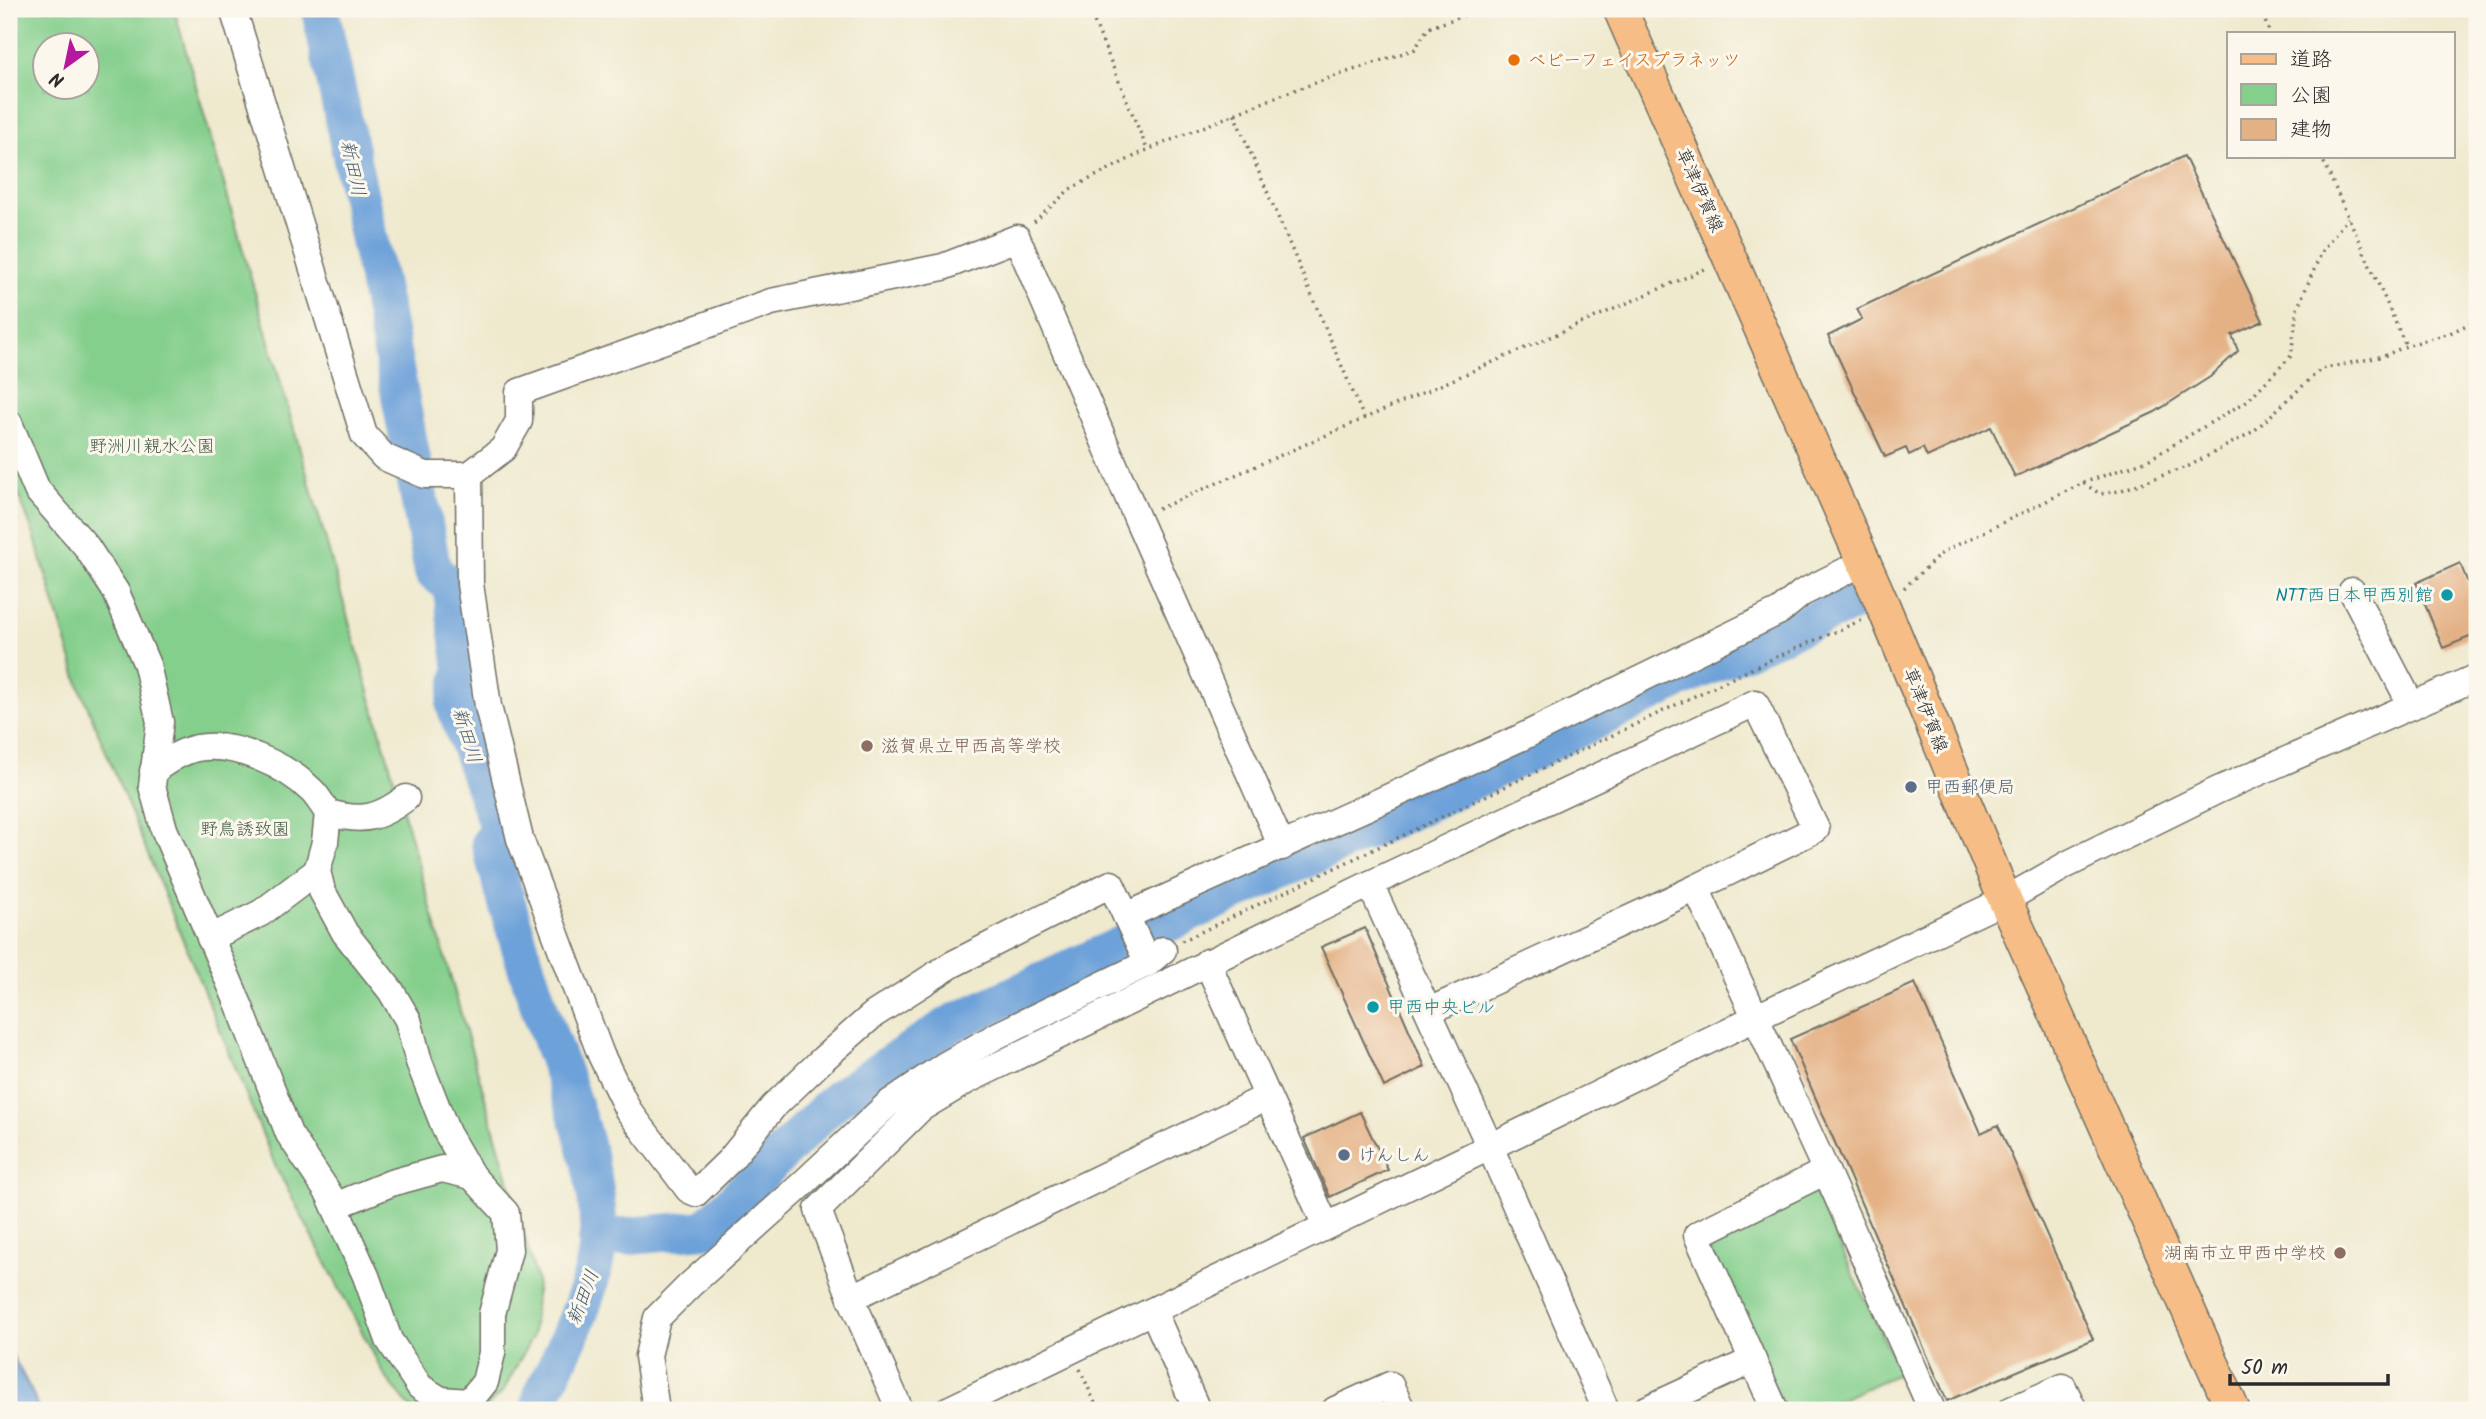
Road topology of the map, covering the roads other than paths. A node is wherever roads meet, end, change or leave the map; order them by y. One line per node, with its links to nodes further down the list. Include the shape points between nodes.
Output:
1 (233, 9): 4 (street, via 364,435 384,457 425,475)
2 (1619, 9): 5 (main road, 草津伊賀線)
3 (9, 423): 9 (street, via 37,490 86,546 116,592 147,665 160,722)
4 (468, 475): 12 (street, via 503,449 519,421 519,392 771,302 943,267 1017,238); 17 (street, via 470,584 488,706 520,839 601,1055 628,1110 690,1190 696,1193 705,1185 773,1107 873,1015 951,965 1111,884)
5 (1866, 566): 12 (street, via 1802,593 1780,611 1520,738); 16 (main road, 草津伊賀線)
6 (2352, 592): 8 (street)
7 (2477, 677): 8 (street)
8 (2412, 706): 16 (street, via 2218,790)
9 (153, 771): 11 (street, via 195,748 223,746 277,766 312,790); 18 (street, via 152,786 164,829)
10 (406, 798): 11 (street, via 390,810 353,820)
11 (328, 813): 13 (street)
12 (1282, 847): 17 (street)
13 (317, 871): 18 (street, via 261,913); 25 (street, via 322,891 345,933 408,1020 447,1132)
14 (1370, 884): 15 (street, via 1755,703 1816,829); 19 (street); 20 (street)
15 (1696, 888): 20 (street); 21 (street)
16 (2005, 900): 21 (street); 44 (main road, 草津伊賀線)
17 (1128, 920): 33 (street, via 1151,956 944,1065 888,1104 657,1318 648,1356)
18 (210, 938): 26 (street, via 289,1134)
19 (1207, 962): 22 (street); 28 (street, via 966,1081 921,1108 818,1210)
20 (1429, 1011): 23 (street)
21 (1757, 1017): 23 (street); 24 (street)
22 (1267, 1097): 27 (street); 28 (street)
23 (1490, 1147): 27 (street); 39 (street)
24 (1826, 1171): 30 (street, via 1696,1235); 42 (street)
25 (472, 1176): 26 (street, via 442,1169); 26 (street, via 506,1213 509,1251 492,1314 492,1353 485,1382 469,1402 440,1400 421,1387 389,1340)
26 (335, 1206)
27 (1326, 1226): 29 (street)
28 (851, 1298): 34 (street)
29 (1153, 1311): 32 (street, via 1072,1351); 36 (street)
30 (1753, 1360): 40 (street); 41 (street)
31 (2064, 1388): 43 (street)
32 (989, 1402): 35 (street)
33 (656, 1410)
34 (900, 1410)
35 (948, 1410)
36 (1197, 1410)
37 (1335, 1410): 38 (street, via 1390,1385)
38 (1402, 1410)
39 (1606, 1410)
40 (1645, 1410)
41 (1775, 1410)
42 (1931, 1410)
43 (2011, 1410)
44 (2233, 1410)

